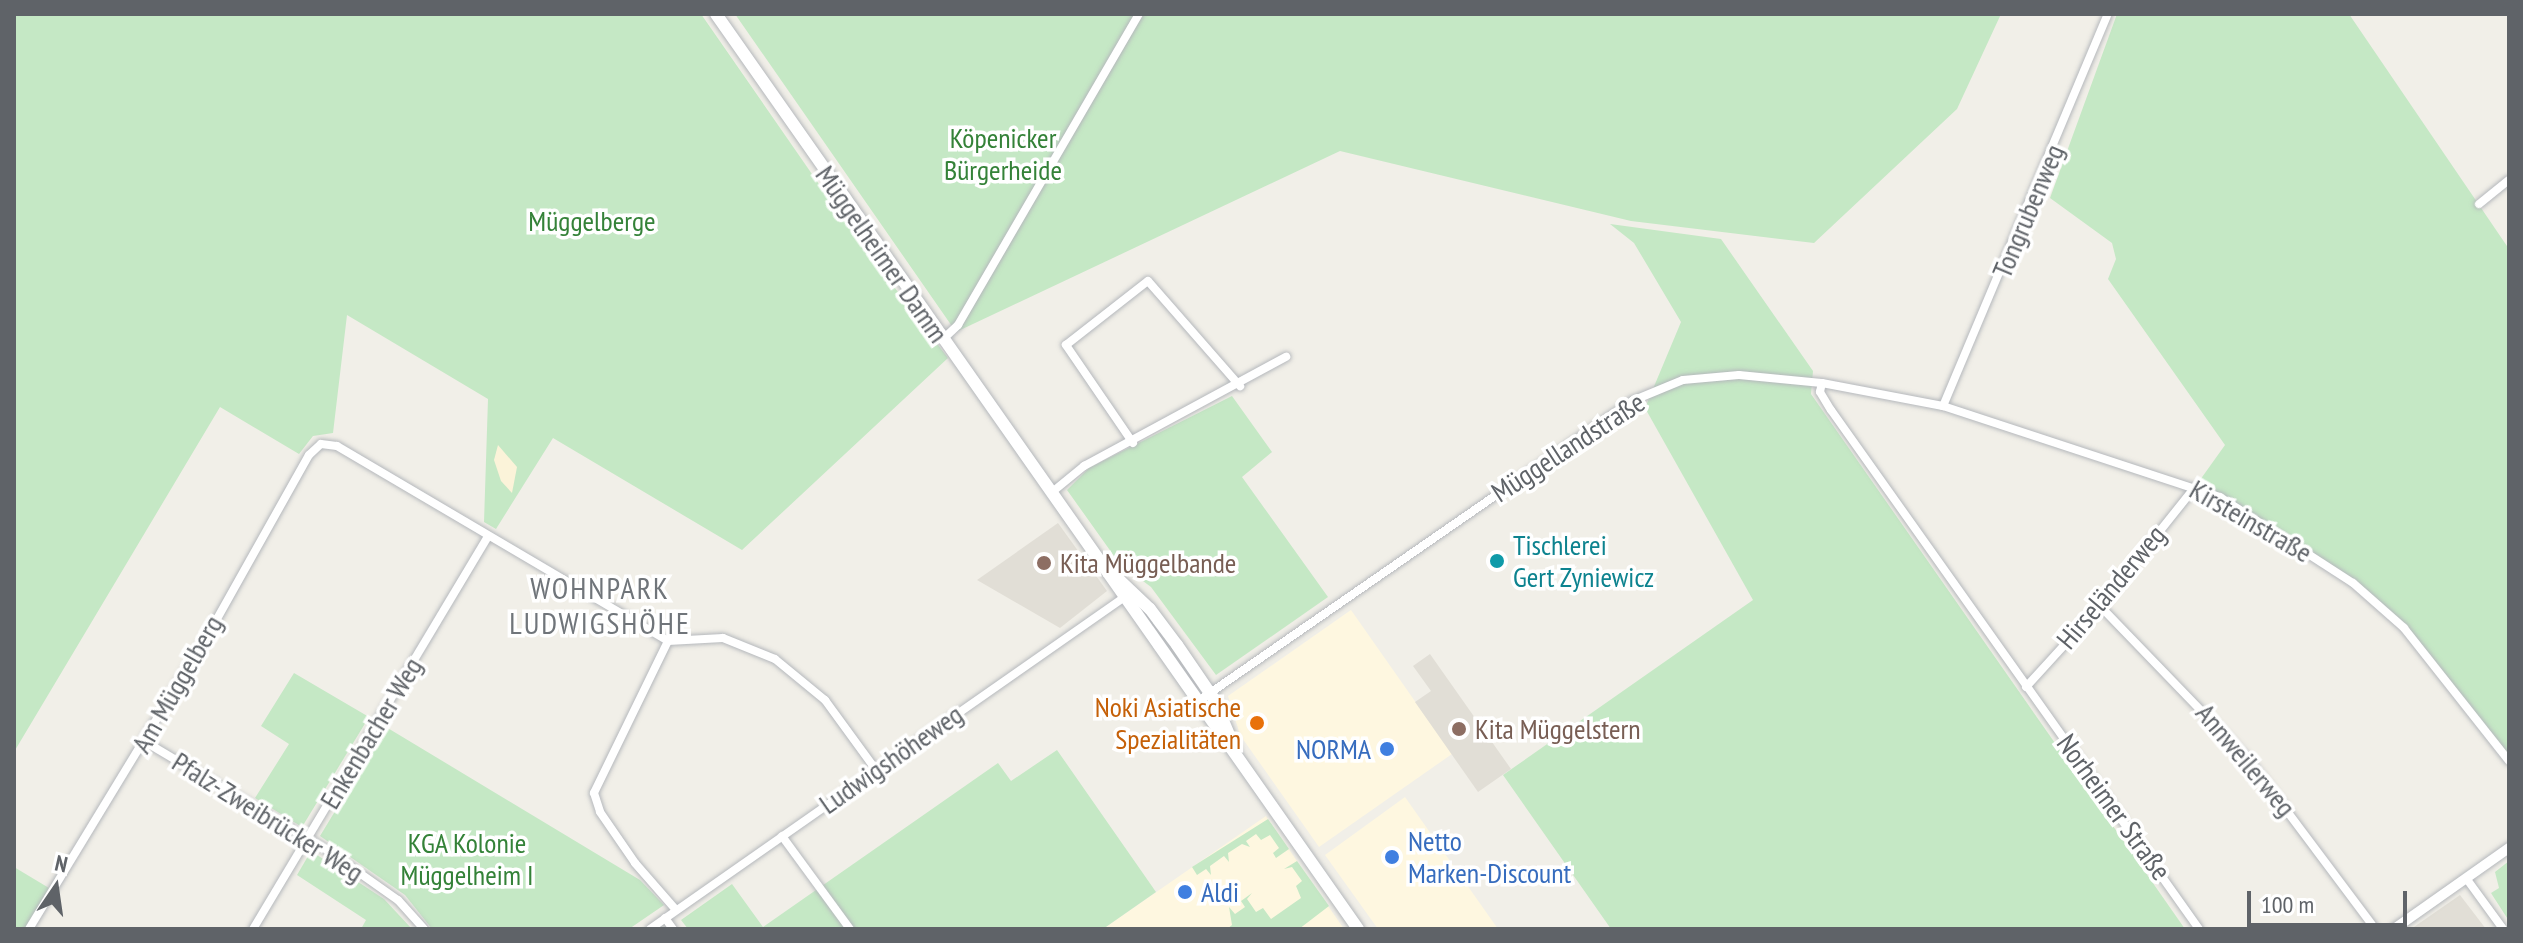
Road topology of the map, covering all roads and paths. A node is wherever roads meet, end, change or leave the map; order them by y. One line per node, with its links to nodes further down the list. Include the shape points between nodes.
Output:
1 (716, 14): 6 (main road, Müggelheimer Damm)
2 (1139, 14): 6 (street, via 958,325)
3 (2108, 14): 10 (street, Tongrubenweg)
4 (2509, 180): 5 (street)
5 (2479, 204)
6 (941, 340): 13 (main road, Müggelheimer Damm)
7 (1286, 357): 9 (street)
8 (1822, 383): 10 (street, Kirsteinstraße); 18 (street, via 1820,392 1831,410); 19 (street, Müggellandstraße, via 1706,376 1632,401)
9 (1240, 386): 11 (street); 11 (street, via 1148,281 1066,345)
10 (1943, 406): 12 (street, Kirsteinstraße)
11 (1133, 443): 13 (street, via 1084,466)
12 (2195, 487): 16 (street, Hirseländerweg); 23 (street, Kirsteinstraße, via 2264,523 2372,600 2425,652)
13 (1051, 493): 15 (main road, Müggelheimer Damm)
14 (488, 536): 17 (street); 21 (street, Am Müggelberg, via 325,443 309,455); 26 (street, Enkenbacher Weg)
15 (1129, 594): 19 (main road, Müggelheimer Damm); 20 (main road, Müggelheimer Damm); 24 (street, Ludwigshöheweg)
16 (2100, 606): 18 (street, Hirseländerweg); 39 (street, Annweilerweg, via 2248,759)
17 (668, 641): 24 (street, via 723,638 775,659 818,692); 29 (street, via 594,793 617,838)
18 (2026, 687): 38 (street, Norheimer Straße)
19 (1210, 694): 20 (street, Müggellandstraße); 22 (main road, Müggelheimer Damm)
20 (1197, 702): 22 (main road, Müggelheimer Damm)
21 (144, 741): 26 (street, Pfalz-Zweibrücker Weg); 31 (street, Am Müggelberg)
22 (1239, 759): 37 (main road, Müggelheimer Damm)
23 (2509, 761)
24 (876, 770): 25 (street, Ludwigshöheweg)
25 (782, 836): 29 (street, Ludwigshöheweg); 36 (street)
26 (307, 839): 32 (street, Enkenbacher Weg); 33 (street, Pfalz-Zweibrücker Weg, via 398,900)
27 (2509, 848): 28 (street)
28 (2466, 878): 40 (street); 41 (street)
29 (676, 910): 30 (street, Ludwigshöheweg)
30 (665, 918): 34 (street, Ludwigshöheweg); 35 (street)
31 (29, 929)
32 (253, 929)
33 (424, 929)
34 (650, 929)
35 (673, 929)
36 (850, 929)
37 (1358, 929)
38 (2199, 929)
39 (2375, 929)
40 (2394, 929)
41 (2503, 929)

